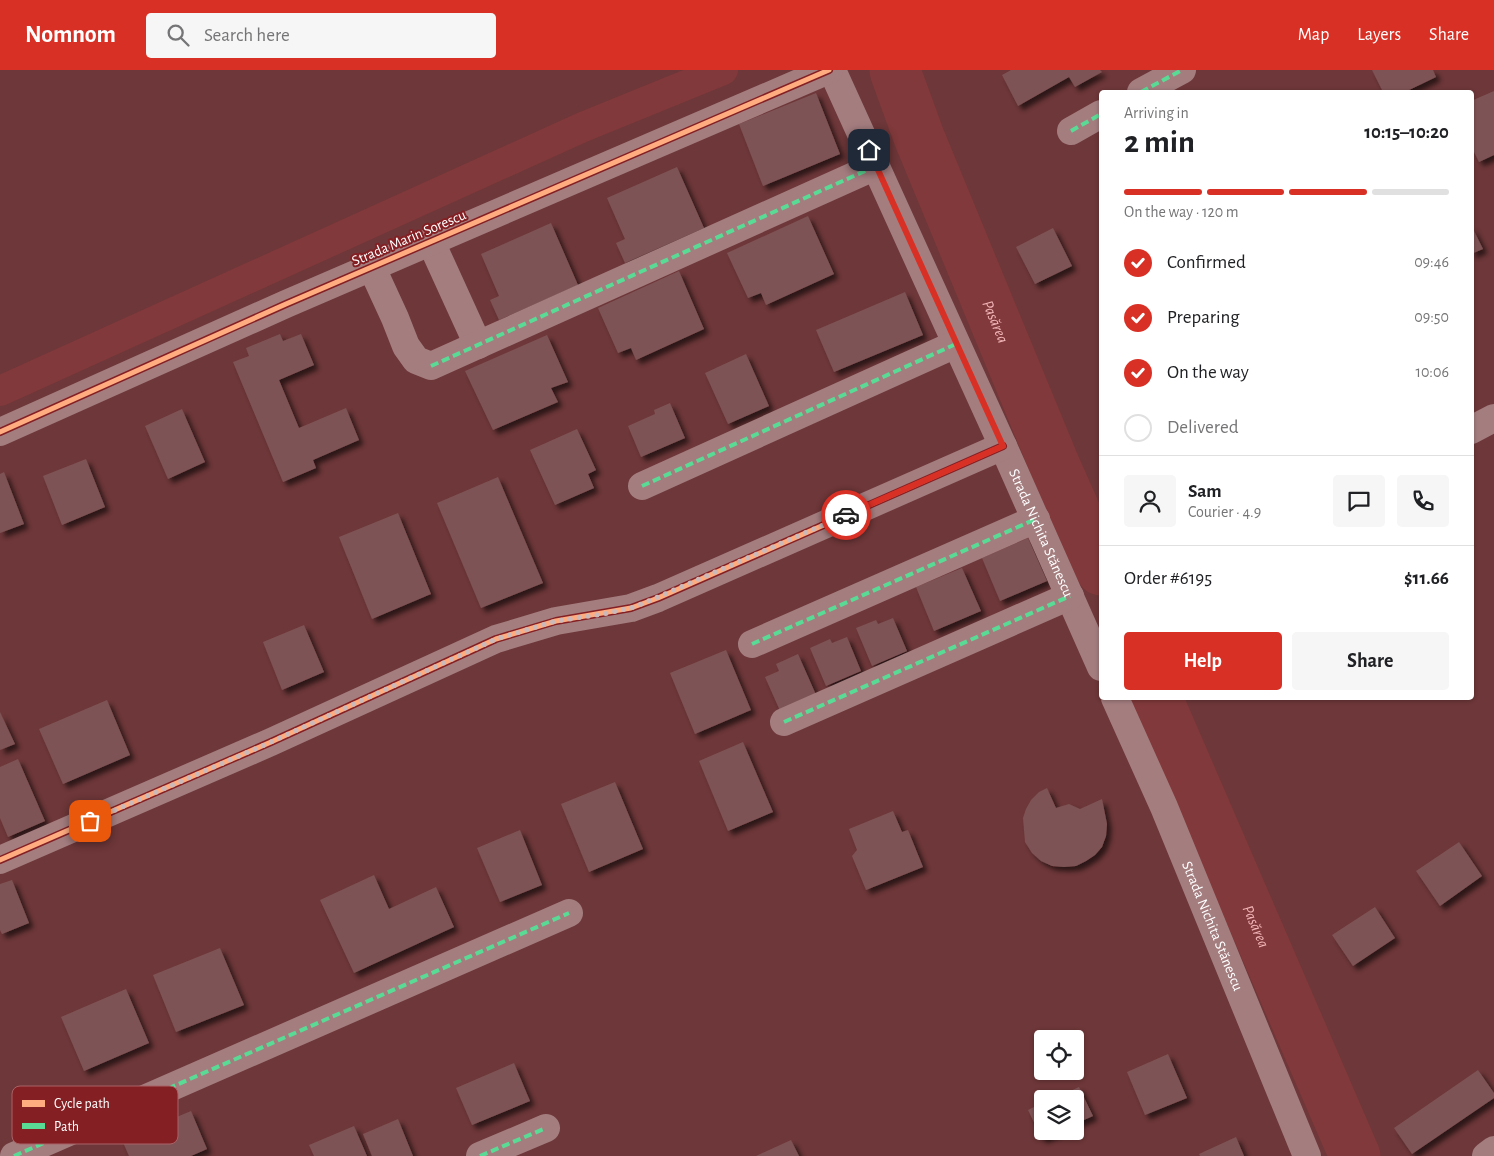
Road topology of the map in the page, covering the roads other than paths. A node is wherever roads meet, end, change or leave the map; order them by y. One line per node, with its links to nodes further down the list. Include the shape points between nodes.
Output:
1 (831, 70): 6 (street, Strada Nichita Stănescu); 7 (street, Strada Marin Sorescu)
2 (1182, 70): 3 (street)
3 (1145, 90)
4 (1099, 115): 5 (street)
5 (1071, 131)
6 (876, 166): 9 (street, Strada Nichita Stănescu); 10 (street)
7 (431, 242): 8 (street, Strada Marin Sorescu); 10 (street)
8 (372, 268): 10 (street, via 406,346 416,360 431,366); 13 (street, Strada Marin Sorescu)
9 (956, 344): 14 (street, Strada Nichita Stănescu); 15 (street)
10 (478, 345)
11 (1494, 418): 12 (street)
12 (1474, 428)
13 (0, 432)
14 (1003, 446): 16 (street, Strada Nichita Stănescu); 22 (street, via 658,598 622,610 556,621 496,639 271,742)
15 (642, 486)
16 (1036, 519): 17 (street, Strada Nichita Stănescu); 18 (street)
17 (1070, 596): 19 (street, Strada Nichita Stănescu); 21 (street)
18 (752, 644)
19 (1099, 662)
20 (1116, 700): 30 (street, Strada Nichita Stănescu, via 1164,808)
21 (784, 722)
22 (0, 860)
23 (569, 913): 24 (street)
24 (174, 1086)
25 (546, 1128): 29 (street)
26 (41, 1144): 28 (street)
27 (1494, 1150): 31 (street)
28 (14, 1156)
29 (480, 1156)
30 (1307, 1156)
31 (1486, 1156)

